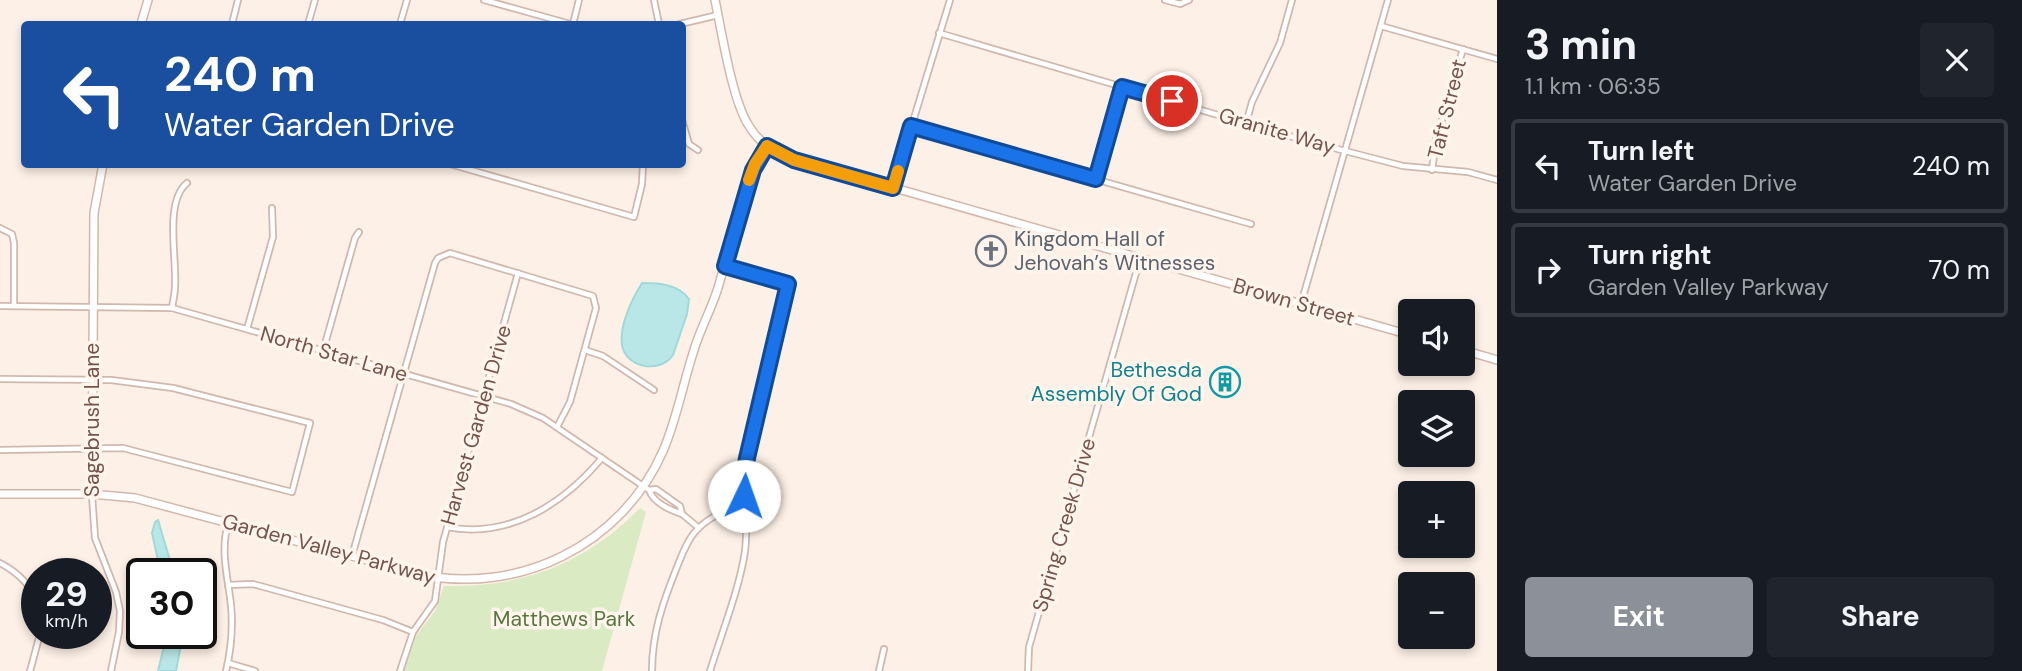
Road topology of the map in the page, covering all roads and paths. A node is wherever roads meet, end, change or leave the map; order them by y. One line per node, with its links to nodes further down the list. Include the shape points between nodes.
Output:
1 (148, 0): 16 (street)
2 (238, 0): 17 (street)
3 (315, 0): 18 (street)
4 (407, 0): 19 (street)
5 (484, 0): 14 (street)
6 (579, 0): 21 (street)
7 (654, 0): 22 (street)
8 (715, 0): 15 (street, Brown Street)
9 (950, 0): 25 (street)
10 (1165, 0): 11 (street, via 1180,4)
11 (1189, 0)
12 (1292, 0): 29 (street, via 1280,43)
13 (1388, 0): 24 (street)
14 (492, 1): 20 (street)
15 (718, 15): 23 (street); 32 (street, Brown Street, via 743,115)
16 (142, 21)
17 (233, 21)
18 (309, 21)
19 (401, 21)
20 (562, 21)
21 (573, 21)
22 (658, 21)
23 (686, 23)
24 (1381, 26): 26 (street); 34 (street)
25 (939, 33): 28 (street, Granite Way); 30 (street)
26 (1463, 49): 27 (street); 38 (street, Taft Street, via 1436,140)
27 (1497, 59)
28 (1122, 87): 29 (street, Granite Way); 39 (street)
29 (1246, 123): 34 (street, Granite Way)
30 (911, 126): 39 (street); 42 (street)
31 (686, 134): 33 (street, via 689,144)
32 (767, 146): 42 (street, Brown Street, via 794,160); 48 (street, Garden Valley Parkway, via 753,170)
33 (698, 150)
34 (1344, 150): 38 (street, Granite Way); 50 (street)
35 (102, 168): 53 (street, Sagebrush Lane, via 94,213)
36 (464, 168): 37 (street, via 634,217)
37 (643, 168)
38 (1432, 170): 40 (street, Granite Way)
39 (1096, 179): 44 (street)
40 (1497, 180)
41 (187, 183): 54 (street, via 176,199)
42 (893, 188): 47 (street, Brown Street)
43 (272, 208): 55 (street, via 272,237)
44 (1251, 224)
45 (0, 228): 52 (street, via 12,234)
46 (359, 232): 58 (street)
47 (1140, 259): 50 (street, Brown Street); 94 (street, Spring Creek Drive, via 1029,647)
48 (725, 266): 70 (street, Garden Valley Parkway, via 667,441); 73 (street, via 788,284 747,458)
49 (518, 273): 57 (street, via 589,293 596,308); 61 (street, via 450,253 442,256 435,263); 65 (street, Harvest Garden Drive)
50 (1301, 304): 56 (street, Brown Street)
51 (0, 306): 52 (street, North Star Lane)
52 (14, 306): 53 (street, North Star Lane)
53 (93, 307): 54 (street, North Star Lane); 63 (street, Sagebrush Lane)
54 (172, 308): 55 (street, North Star Lane)
55 (247, 329): 58 (street, North Star Lane)
56 (1398, 332)
57 (585, 350): 64 (street, via 603,356); 66 (street, via 570,402)
58 (323, 351): 61 (street, North Star Lane)
59 (1475, 354): 60 (street)
60 (1497, 360)
61 (403, 373): 65 (street, North Star Lane); 77 (street)
62 (0, 379): 63 (street)
63 (93, 380): 67 (street, Sagebrush Lane); 67 (street, via 173,388 310,423 292,492 123,448)
64 (654, 390)
65 (484, 396): 66 (street, North Star Lane, via 524,408); 75 (street, Harvest Garden Drive)
66 (557, 427): 69 (street, North Star Lane)
67 (92, 449): 68 (street); 72 (street, Sagebrush Lane)
68 (0, 450)
69 (602, 458): 70 (street, North Star Lane); 75 (street, via 576,487 539,512 490,528)
70 (646, 488): 76 (street, North Star Lane); 80 (street, Garden Valley Parkway, via 603,530 562,558 503,577)
71 (0, 494): 72 (street, Garden Valley Parkway)
72 (92, 494): 74 (street, Garden Valley Parkway, via 135,498); 87 (street, Sagebrush Lane, via 95,538 120,611)
73 (746, 507): 76 (street, via 724,511); 92 (street, via 743,563)
74 (229, 523): 77 (street, Garden Valley Parkway); 81 (street, via 224,544)
75 (447, 527): 80 (street, Harvest Garden Drive)
76 (699, 528): 91 (street, via 687,544 663,602 654,631)
77 (352, 556): 80 (street, Garden Valley Parkway)
78 (0, 563): 79 (street)
79 (21, 577)
80 (439, 578): 82 (street, Harvest Garden Drive, via 435,601)
81 (228, 585): 82 (street, via 253,584); 85 (street)
82 (413, 632): 90 (street, Harvest Garden Drive)
83 (36, 649): 86 (street)
84 (884, 649): 93 (street)
85 (228, 663): 88 (street); 89 (street)
86 (30, 671)
87 (111, 671)
88 (226, 671)
89 (255, 671)
90 (400, 671)
91 (652, 671)
92 (710, 671)
93 (878, 671)
94 (1028, 671)

